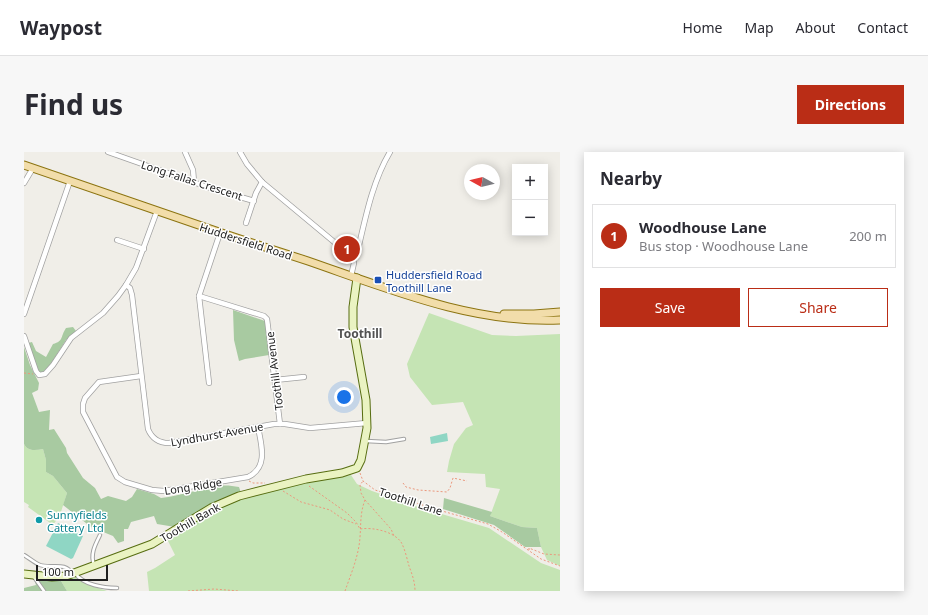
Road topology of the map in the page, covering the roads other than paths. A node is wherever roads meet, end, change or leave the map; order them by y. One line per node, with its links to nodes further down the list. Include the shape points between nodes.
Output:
1 (108, 152): 8 (street, Long Fallas Crescent)
2 (185, 152): 8 (street, via 193,170)
3 (240, 152): 9 (street)
4 (390, 152): 17 (street, via 376,184 357,254)
5 (24, 165): 6 (main road, Huddersfield Road)
6 (33, 168): 7 (main road, Huddersfield Road); 10 (street)
7 (70, 180): 12 (main road, Huddersfield Road); 23 (street)
8 (194, 182): 11 (street, Long Fallas Crescent)
9 (262, 182): 11 (street); 17 (street)
10 (24, 183)
11 (254, 201): 13 (street)
12 (157, 211): 14 (main road, Huddersfield Road); 16 (street)
13 (246, 223)
14 (220, 233): 18 (main road, Huddersfield Road); 20 (street)
15 (117, 240): 16 (street)
16 (144, 249): 19 (street)
17 (353, 258): 18 (street)
18 (354, 277): 21 (main road, Huddersfield Road); 30 (street, via 352,327 366,400)
19 (126, 285): 25 (street, via 103,312 71,338 42,375 38,373); 26 (street, Lyndhurst Avenue, via 132,295)
20 (198, 296): 28 (street, Toothill Avenue, via 266,318); 29 (street)
21 (470, 312): 22 (main road, Huddersfield Road); 24 (main road, Huddersfield Road, via 508,319)
22 (560, 312)
23 (24, 314)
24 (560, 320)
25 (24, 336)
26 (142, 376): 32 (street, Lyndhurst Avenue, via 148,429 158,441 169,443); 32 (street, Long Ridge, via 100,381 92,388 82,407 84,416 117,477 125,482 160,491 244,478 252,474 261,463)
27 (304, 377): 28 (street)
28 (275, 380): 31 (street, Toothill Avenue)
29 (209, 383)
30 (367, 423): 31 (street, Lyndhurst Avenue, via 310,428); 34 (street)
31 (280, 424): 32 (street, Lyndhurst Avenue)
32 (258, 427)
33 (404, 439): 34 (lane, via 386,442)
34 (366, 441): 37 (street, Toothill Bank, via 357,468 239,496 211,508 152,544)
35 (100, 535): 37 (lane, via 91,557)
36 (24, 555): 40 (lane, via 42,565 66,567)
37 (94, 566): 40 (street, Toothill Bank)
38 (24, 574): 39 (street, Toothill Bank)
39 (32, 574): 40 (street, Toothill Bank, via 60,577); 42 (lane)
40 (74, 574): 41 (lane, via 89,583)
41 (117, 588)
42 (44, 591)

